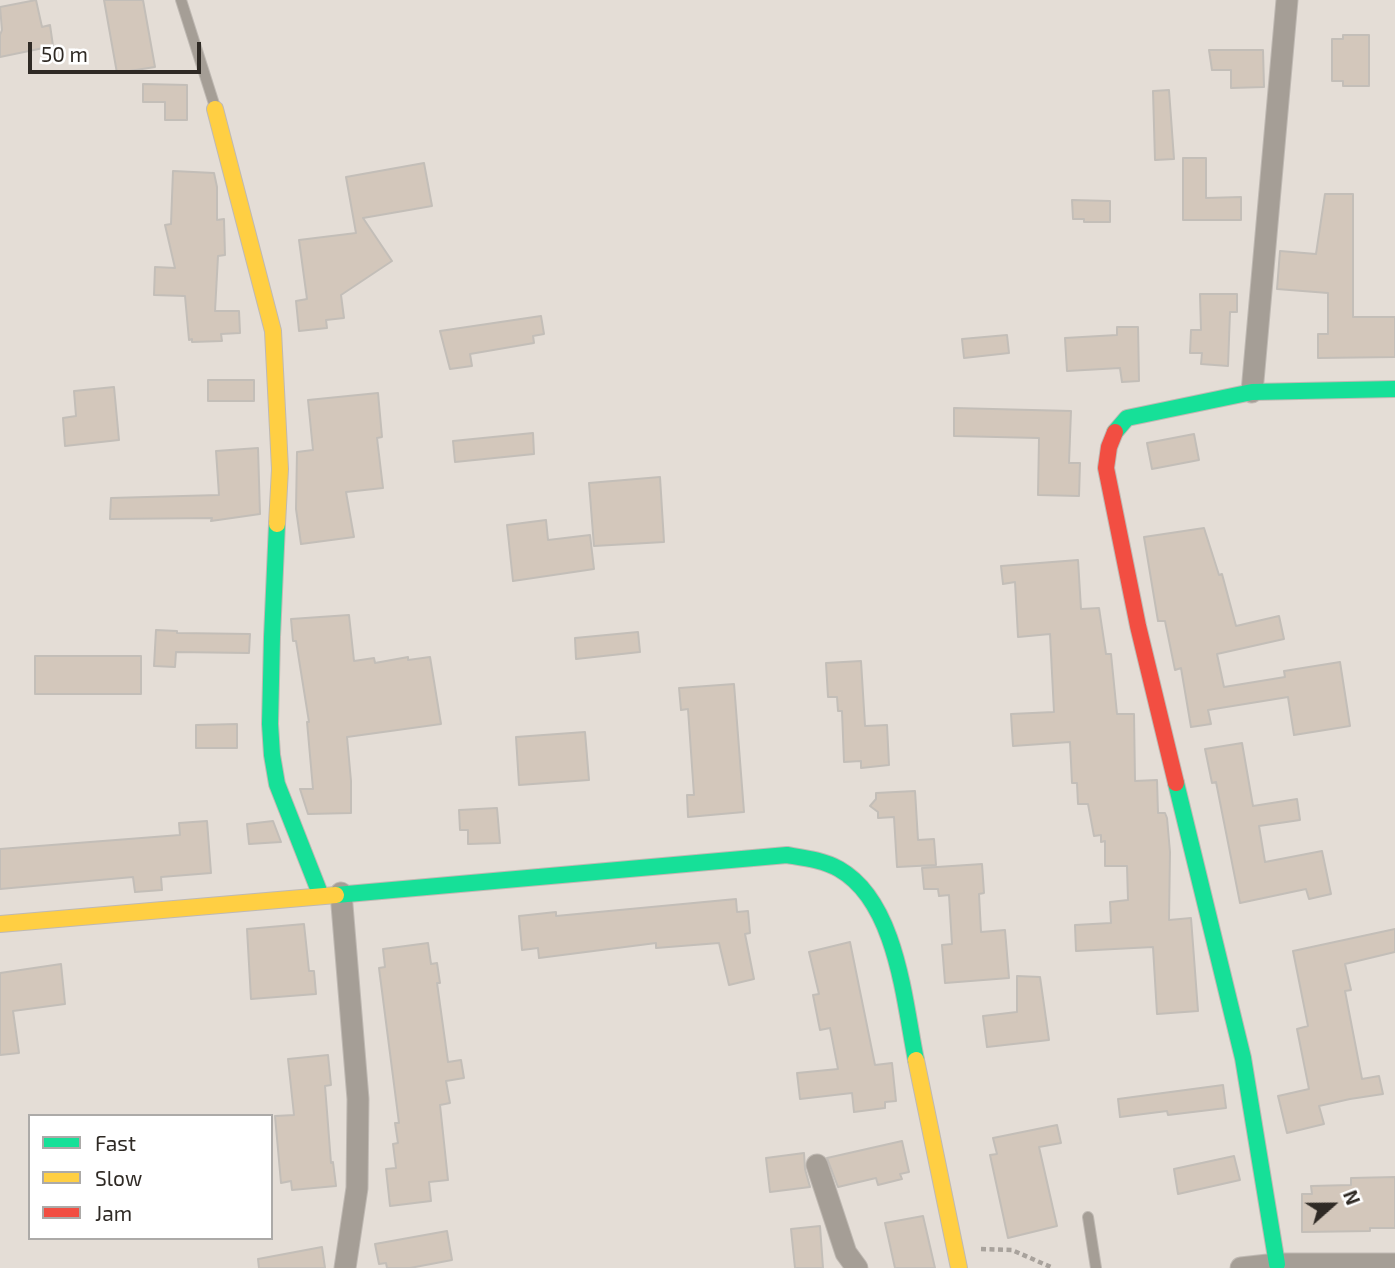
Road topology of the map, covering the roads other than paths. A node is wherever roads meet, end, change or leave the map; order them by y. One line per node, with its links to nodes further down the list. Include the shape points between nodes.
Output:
1 (181, 0): 3 (lane)
2 (1287, 0): 5 (street)
3 (215, 108): 6 (street, via 273,331 280,469 272,755 277,784)
4 (1395, 389): 5 (street)
5 (1252, 392): 10 (street, via 1127,418 1116,427 1108,446 1106,468 1138,626 1242,1058)
6 (331, 894): 7 (street); 12 (street, via 358,1099 357,1188); 14 (street, via 787,856 812,857 835,866 868,892 890,935)
7 (0, 924)
8 (817, 1165): 13 (street, via 846,1253)
9 (1088, 1217): 15 (lane)
10 (1277, 1264): 11 (street); 16 (street)
11 (1395, 1264)
12 (345, 1268)
13 (857, 1268)
14 (959, 1268)
15 (1096, 1268)
16 (1241, 1268)

